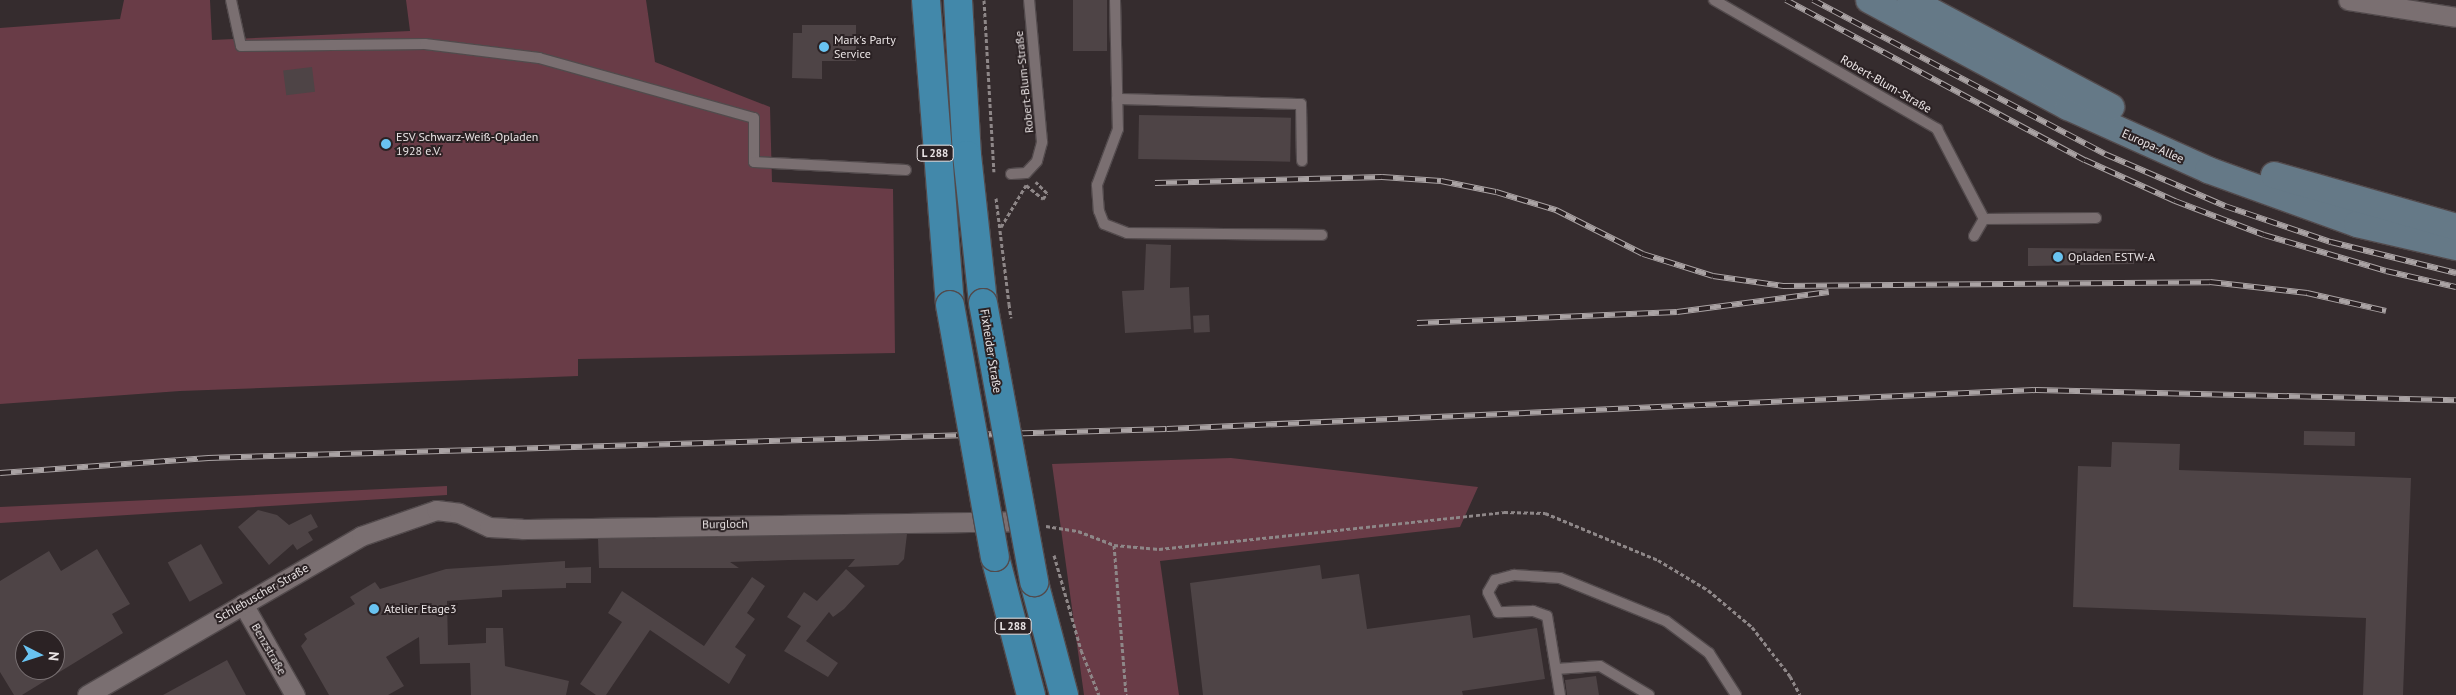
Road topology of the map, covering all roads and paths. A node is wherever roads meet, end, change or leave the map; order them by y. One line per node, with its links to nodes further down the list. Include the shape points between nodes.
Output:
1 (231, 0): 14 (lane, via 240,46 425,44 540,58 754,118 754,162)
2 (926, 0): 35 (highway, L 288, bridge, via 950,305 995,557)
3 (958, 0): 26 (highway, Fixheider Straße / L 288, via 967,155)
4 (984, 0): 17 (path)
5 (1029, 0): 15 (lane, Robert-Blum-Straße, via 1042,142 1037,161)
6 (1115, 0): 12 (lane)
7 (1714, 0): 20 (lane, Robert-Blum-Straße, via 1937,129)
8 (1869, 0): 25 (main road, Europa-Allee, via 2068,107 2208,170 2357,224)
9 (1910, 0): 22 (main road, Europa-Allee, via 2157,129 2335,196)
10 (2348, 0): 11 (street)
11 (2456, 17)
12 (1117, 99): 13 (lane, via 1301,104); 23 (lane, via 1118,129 1097,185 1099,211 1104,224 1115,231)
13 (1302, 160)
14 (906, 170)
15 (1026, 173): 16 (lane); 21 (path, via 1047,193 1043,199 1026,185)
16 (1012, 174)
17 (994, 175)
18 (996, 193): 21 (path)
19 (2096, 218): 20 (lane)
20 (1984, 219): 24 (lane)
21 (1001, 227): 26 (path)
22 (2456, 227)
23 (1322, 235)
24 (1974, 236)
25 (2456, 247)
26 (996, 304): 36 (highway, Fixheider Straße / L 288, bridge, via 1034,582)
27 (445, 509): 28 (street, Burgloch, via 490,527 522,529); 31 (street, Schlebuscher Straße, via 361,536)
28 (1008, 521): 29 (path, via 1078,531)
29 (1114, 545): 38 (path); 42 (path, via 1158,549 1504,512 1545,513 1606,535 1708,590 1752,627 1790,676)
30 (1053, 552): 37 (path, via 1081,650)
31 (243, 604): 33 (street, Schlebuscher Straße); 34 (street, Benzstraße)
32 (1556, 669): 39 (lane); 40 (lane, via 1600,666); 41 (lane, via 1546,616 1534,610 1498,612 1488,592 1495,580 1514,575 1560,578 1666,621 1709,653)
33 (87, 695)
34 (295, 695)
35 (1031, 695)
36 (1064, 695)
37 (1098, 695)
38 (1126, 695)
39 (1560, 695)
40 (1649, 695)
41 (1736, 695)
42 (1800, 695)

